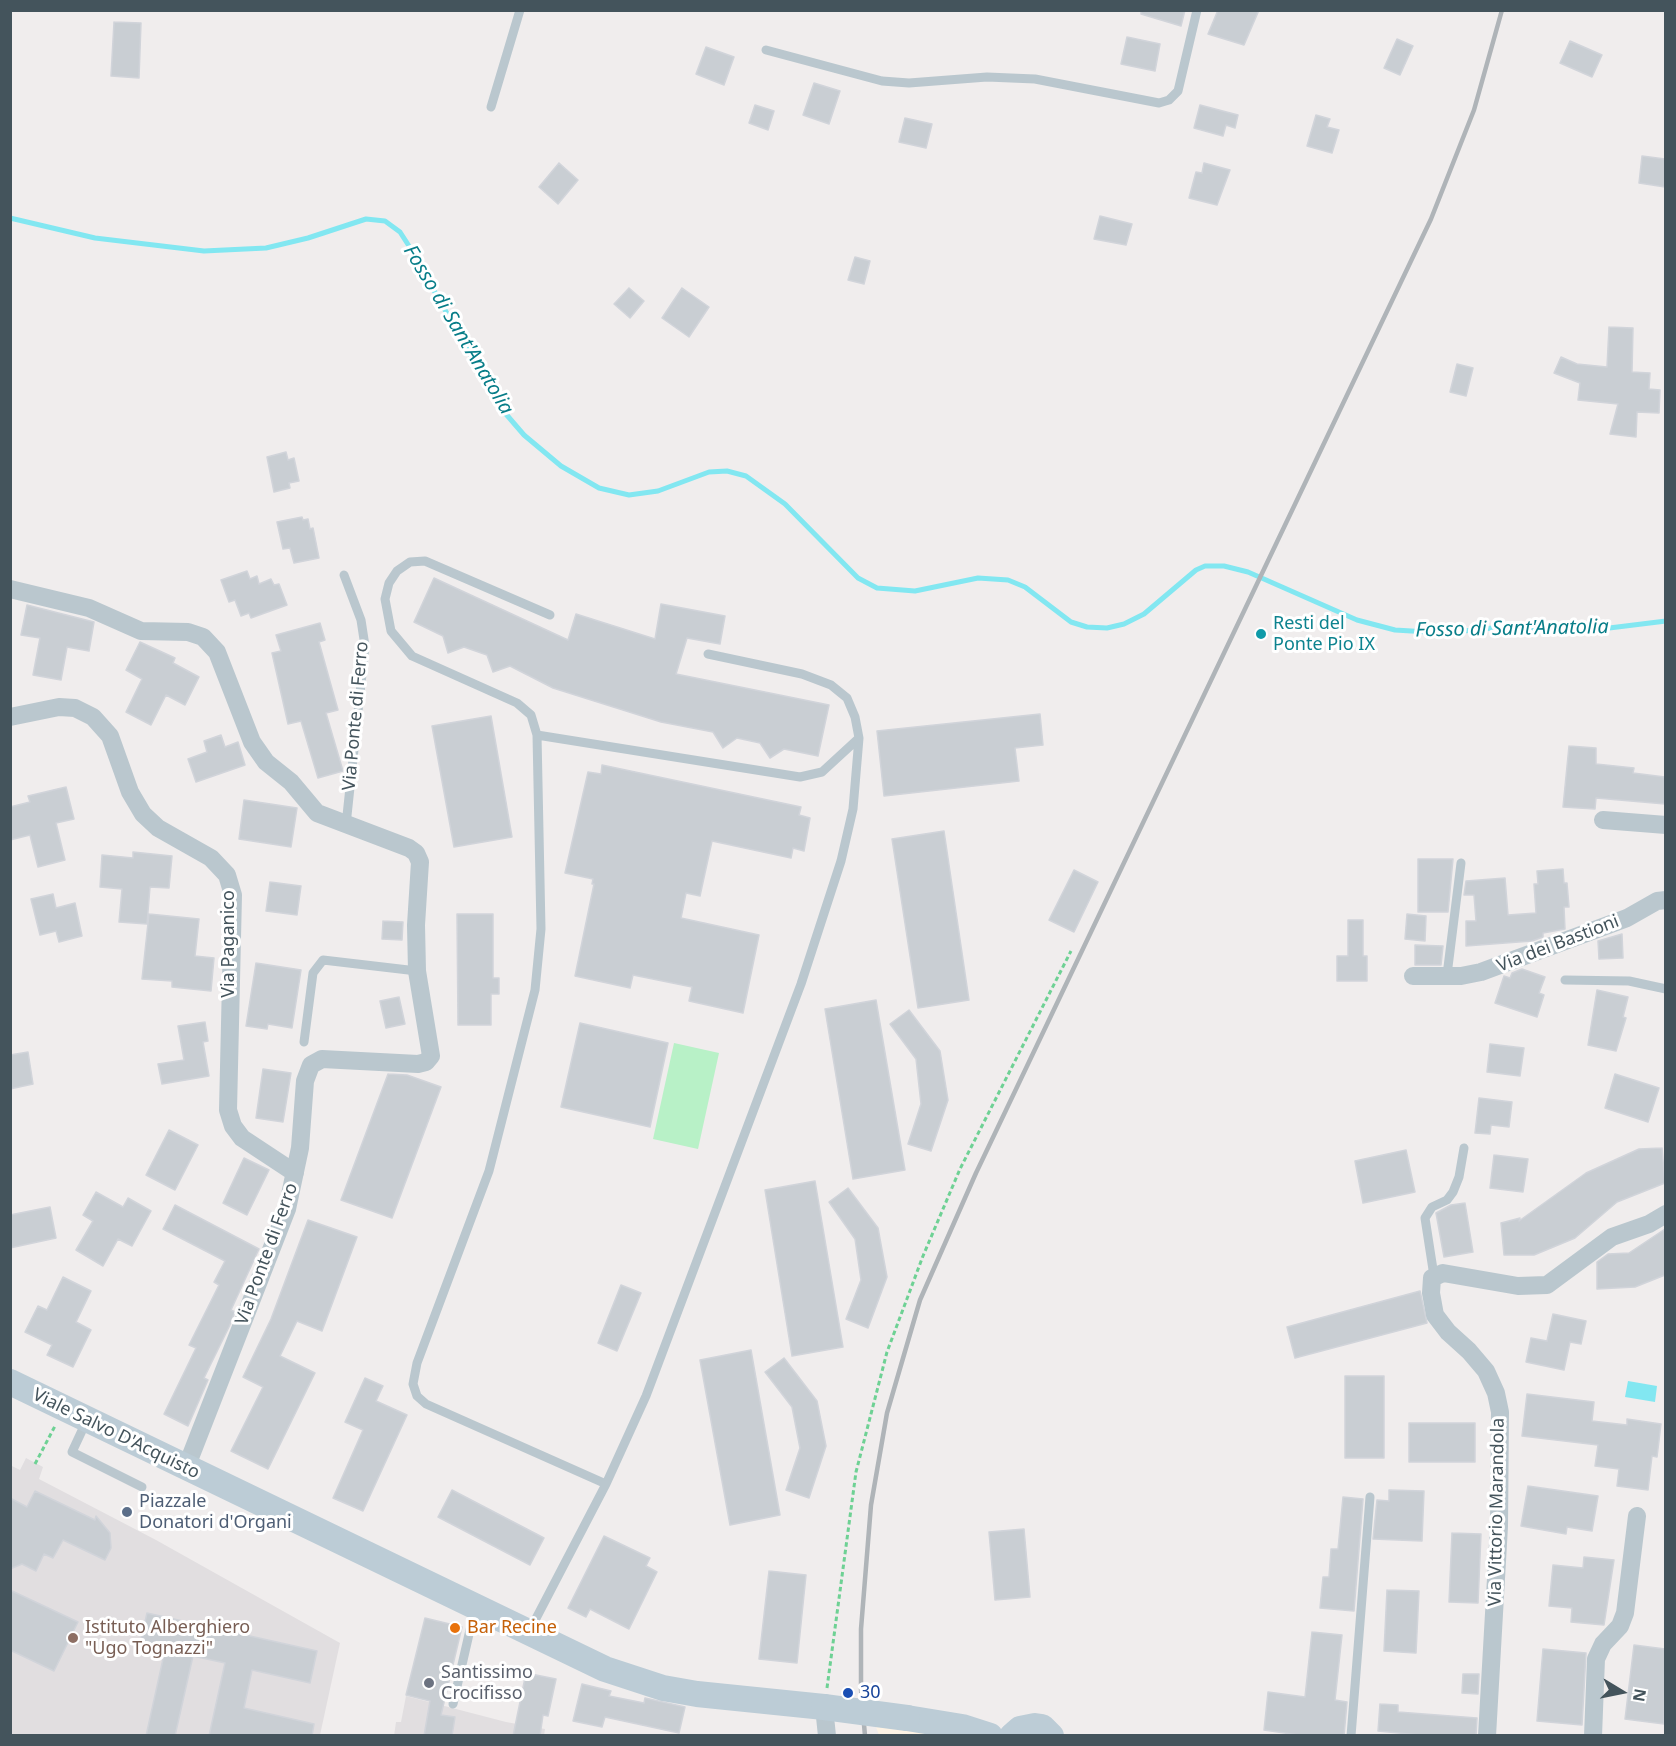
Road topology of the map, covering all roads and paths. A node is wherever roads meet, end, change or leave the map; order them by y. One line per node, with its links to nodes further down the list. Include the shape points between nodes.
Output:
1 (520, 10): 4 (lane)
2 (1197, 10): 3 (lane, via 1178,91 1159,103 1076,85 1020,78 892,82)
3 (766, 50)
4 (491, 107)
5 (344, 575): 13 (lane, Via Ponte di Ferro, via 361,620 365,646)
6 (10, 589): 13 (street, Via Ponte di Ferro, via 89,608 141,630 176,630 203,637 219,657 252,742 263,759 291,782 317,813)
7 (550, 615): 10 (lane, via 425,561 410,562 397,571 385,599 391,632 412,657 517,702 531,715)
8 (708, 654): 11 (lane, via 790,671 831,685 852,706)
9 (10, 717): 25 (street, Via Paganico, via 59,707 75,708 93,717 110,736 130,792 143,814 163,831 211,858 227,875 233,895 227,1087 230,1116 245,1141)
10 (537, 735): 11 (lane, via 800,777 822,772); 33 (lane, via 541,929 535,990 489,1171 417,1363 413,1384 417,1396 426,1404)
11 (859, 738): 33 (lane, via 854,809 812,952 646,1396)
12 (1603, 820): 14 (street)
13 (346, 825): 18 (street, Via Ponte di Ferro, via 409,848 418,858)
14 (1665, 825)
15 (1461, 863): 19 (lane)
16 (1665, 900): 19 (street, Via dei Bastioni, via 1486,970)
17 (1071, 951): 40 (path, via 960,1169 922,1256 887,1353 856,1472)
18 (417, 970): 23 (lane, via 333,960 319,963 312,978); 25 (street, Via Ponte di Ferro, via 430,1056 418,1064 322,1059 311,1065 305,1081)
19 (1447, 975): 20 (street, Via dei Bastioni)
20 (1413, 976)
21 (1565, 980): 22 (lane, Via dei Bastioni, via 1629,981)
22 (1665, 989)
23 (304, 1042)
24 (1464, 1148): 27 (lane, Via Vittorio Marandola, via 1453,1192 1447,1200 1432,1206 1425,1218)
25 (295, 1173): 32 (street, Via Ponte di Ferro, via 276,1237)
26 (1665, 1214): 27 (street, via 1612,1237 1543,1286 1518,1286 1447,1273)
27 (1434, 1276): 46 (street, Via Vittorio Marandola, via 1431,1288 1435,1315 1486,1371 1500,1412 1499,1526)
28 (10, 1382): 29 (main road, Viale Salvo D'Acquisto)
29 (87, 1419): 32 (main road, Viale Salvo D'Acquisto); 34 (lane, via 72,1452)
30 (49, 1437): 31 (path)
31 (35, 1464)
32 (186, 1468): 37 (main road, Viale Salvo D'Acquisto)
33 (606, 1484): 38 (lane)
34 (142, 1487)
35 (1370, 1497): 45 (lane)
36 (1637, 1516): 47 (street, via 1625,1613 1596,1659)
37 (476, 1606): 38 (main road, Viale Salvo D'Acquisto); 39 (lane)
38 (529, 1632): 40 (main road, Viale Salvo D'Acquisto, via 605,1669 663,1688)
39 (453, 1704)
40 (824, 1707): 41 (street); 42 (main road, Viale Salvo D'Acquisto, bridge, via 962,1726)
41 (827, 1736)
42 (990, 1736)
43 (1012, 1736): 44 (main road, via 1035,1725)
44 (1051, 1736)
45 (1351, 1736)
46 (1487, 1736)
47 (1593, 1736)

